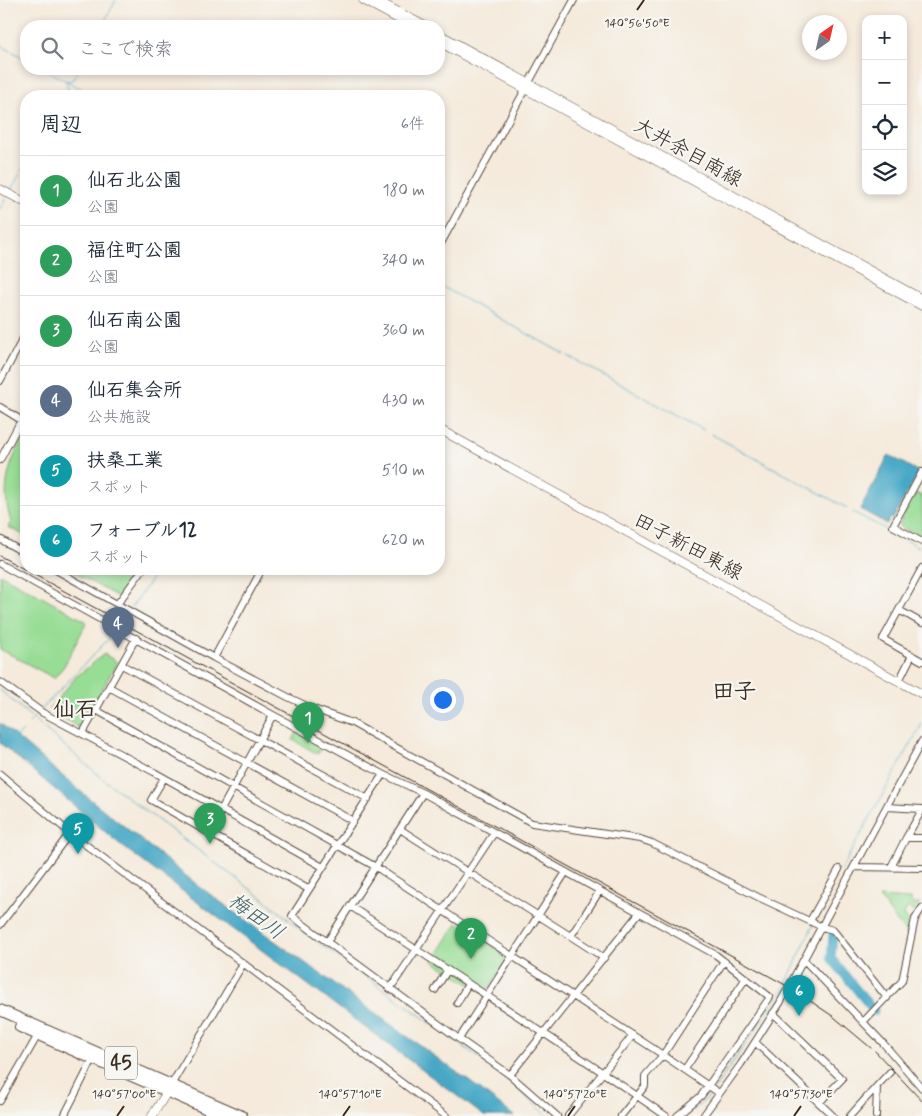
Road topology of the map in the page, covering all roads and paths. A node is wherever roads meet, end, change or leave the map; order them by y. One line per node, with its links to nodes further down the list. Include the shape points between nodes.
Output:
1 (363, 0): 4 (street)
2 (376, 0): 5 (street)
3 (574, 0): 8 (street)
4 (400, 20)
5 (413, 20)
6 (445, 38): 8 (street, 大井余目南線)
7 (445, 45): 8 (street)
8 (527, 87): 11 (street); 12 (street, 大井余目南線); 13 (street)
9 (0, 189): 10 (street)
10 (20, 200)
11 (445, 237)
12 (922, 299)
13 (922, 306)
14 (20, 344): 15 (street)
15 (0, 381)
16 (0, 406): 17 (street)
17 (20, 419)
18 (20, 422): 20 (street)
19 (445, 432): 40 (street, 田子新田東線)
20 (0, 460)
21 (922, 472): 23 (street, via 893,526)
22 (0, 539): 24 (street)
23 (922, 542)
24 (20, 551)
25 (0, 564): 27 (street)
26 (922, 568): 33 (street)
27 (20, 575)
28 (20, 575): 35 (street)
29 (65, 575): 32 (street)
30 (139, 575): 32 (street)
31 (259, 575): 37 (street)
32 (118, 603): 37 (street)
33 (899, 610): 34 (street); 36 (street, via 883,639)
34 (922, 624)
35 (136, 638): 39 (street); 45 (street)
36 (912, 656): 38 (street); 40 (street)
37 (214, 658): 82 (street, via 311,708 352,722 532,824 652,842)
38 (922, 661)
39 (122, 665): 42 (street); 47 (street)
40 (898, 681): 43 (street, 田子新田東線)
41 (0, 682): 46 (street, via 43,713)
42 (109, 687): 44 (street); 49 (street)
43 (922, 694)
44 (96, 710): 46 (street); 53 (street)
45 (273, 714): 47 (street); 51 (street)
46 (83, 734): 52 (street)
47 (260, 740): 49 (street); 55 (street)
48 (922, 741): 56 (street)
49 (248, 762): 53 (street); 59 (street)
50 (0, 774): 62 (street)
51 (383, 774): 54 (street); 55 (street)
52 (164, 778): 58 (street); 61 (street, via 152,800)
53 (234, 786): 58 (street); 66 (street)
54 (423, 793): 60 (street); 63 (street)
55 (368, 798): 59 (street)
56 (887, 807): 57 (street); 69 (street)
57 (922, 809): 64 (street)
58 (221, 810): 61 (street); 67 (street)
59 (353, 821): 66 (street)
60 (400, 829): 68 (street); 74 (street)
61 (209, 832): 75 (street)
62 (70, 833): 83 (street); 91 (street)
63 (494, 833): 73 (street); 74 (street)
64 (906, 838): 65 (street); 70 (street)
65 (922, 838)
66 (338, 844): 67 (street); 68 (street)
67 (323, 867): 75 (street)
68 (376, 867): 77 (street); 79 (street)
69 (854, 867): 70 (street); 82 (street)
70 (891, 867): 71 (street)
71 (922, 868)
72 (839, 869): 82 (street)
73 (566, 872): 76 (street); 81 (street)
74 (467, 873): 79 (street); 81 (street)
75 (308, 888): 85 (street, via 292,916)
76 (599, 892): 80 (street); 84 (street)
77 (350, 906): 85 (street); 86 (street)
78 (922, 908): 99 (street, via 915,919 902,981)
79 (442, 910): 86 (street); 87 (street)
80 (639, 913): 88 (street); 90 (street)
81 (538, 915): 84 (street); 87 (street)
82 (815, 923): 89 (street); 99 (street, via 833,930)
83 (0, 924)
84 (571, 936): 88 (street)
85 (327, 942): 95 (street)
86 (416, 950): 92 (street); 95 (street)
87 (513, 956): 97 (street); 98 (street)
88 (604, 958): 98 (street)
89 (804, 960): 102 (street); 104 (street)
90 (724, 961): 93 (street); 110 (street)
91 (244, 964): 117 (street); 128 (street)
92 (447, 971): 94 (street); 96 (street)
93 (746, 978): 112 (street); 119 (street, via 770,997)
94 (468, 984): 97 (street); 100 (street)
95 (390, 989): 108 (street)
96 (435, 990)
97 (486, 996): 105 (street); 108 (street)
98 (574, 996): 105 (street); 107 (street)
99 (887, 998): 104 (street)
100 (457, 1003)
101 (0, 1010): 117 (highway, 45)
102 (773, 1013): 109 (street); 122 (street, via 842,1079)
103 (0, 1018): 106 (highway, 45)
104 (863, 1022): 118 (street)
105 (544, 1033): 114 (street); 115 (street)
106 (38, 1035): 111 (highway, 45); 121 (street)
107 (634, 1035): 110 (street); 114 (street)
108 (459, 1039): 115 (street)
109 (755, 1042): 119 (street); 122 (street)
110 (663, 1055): 112 (street); 120 (street, via 645,1076 646,1086)
111 (93, 1059): 117 (highway, 45); 124 (street)
112 (685, 1069): 119 (street)
113 (890, 1072): 116 (street)
114 (604, 1073): 120 (street); 130 (street)
115 (510, 1074): 129 (street)
116 (877, 1086): 135 (street); 136 (street)
117 (169, 1088): 125 (street); 126 (highway, 45); 127 (highway, 45)
118 (922, 1088)
119 (714, 1089): 123 (street); 133 (street)
120 (638, 1096): 131 (street); 132 (street)
121 (0, 1101)
122 (819, 1103): 134 (street)
123 (707, 1114)
124 (64, 1116)
125 (152, 1116)
126 (223, 1116)
127 (242, 1116)
128 (446, 1116)
129 (557, 1116)
130 (568, 1116)
131 (621, 1116)
132 (666, 1116)
133 (677, 1116)
134 (832, 1116)
135 (850, 1116)
136 (876, 1116)

